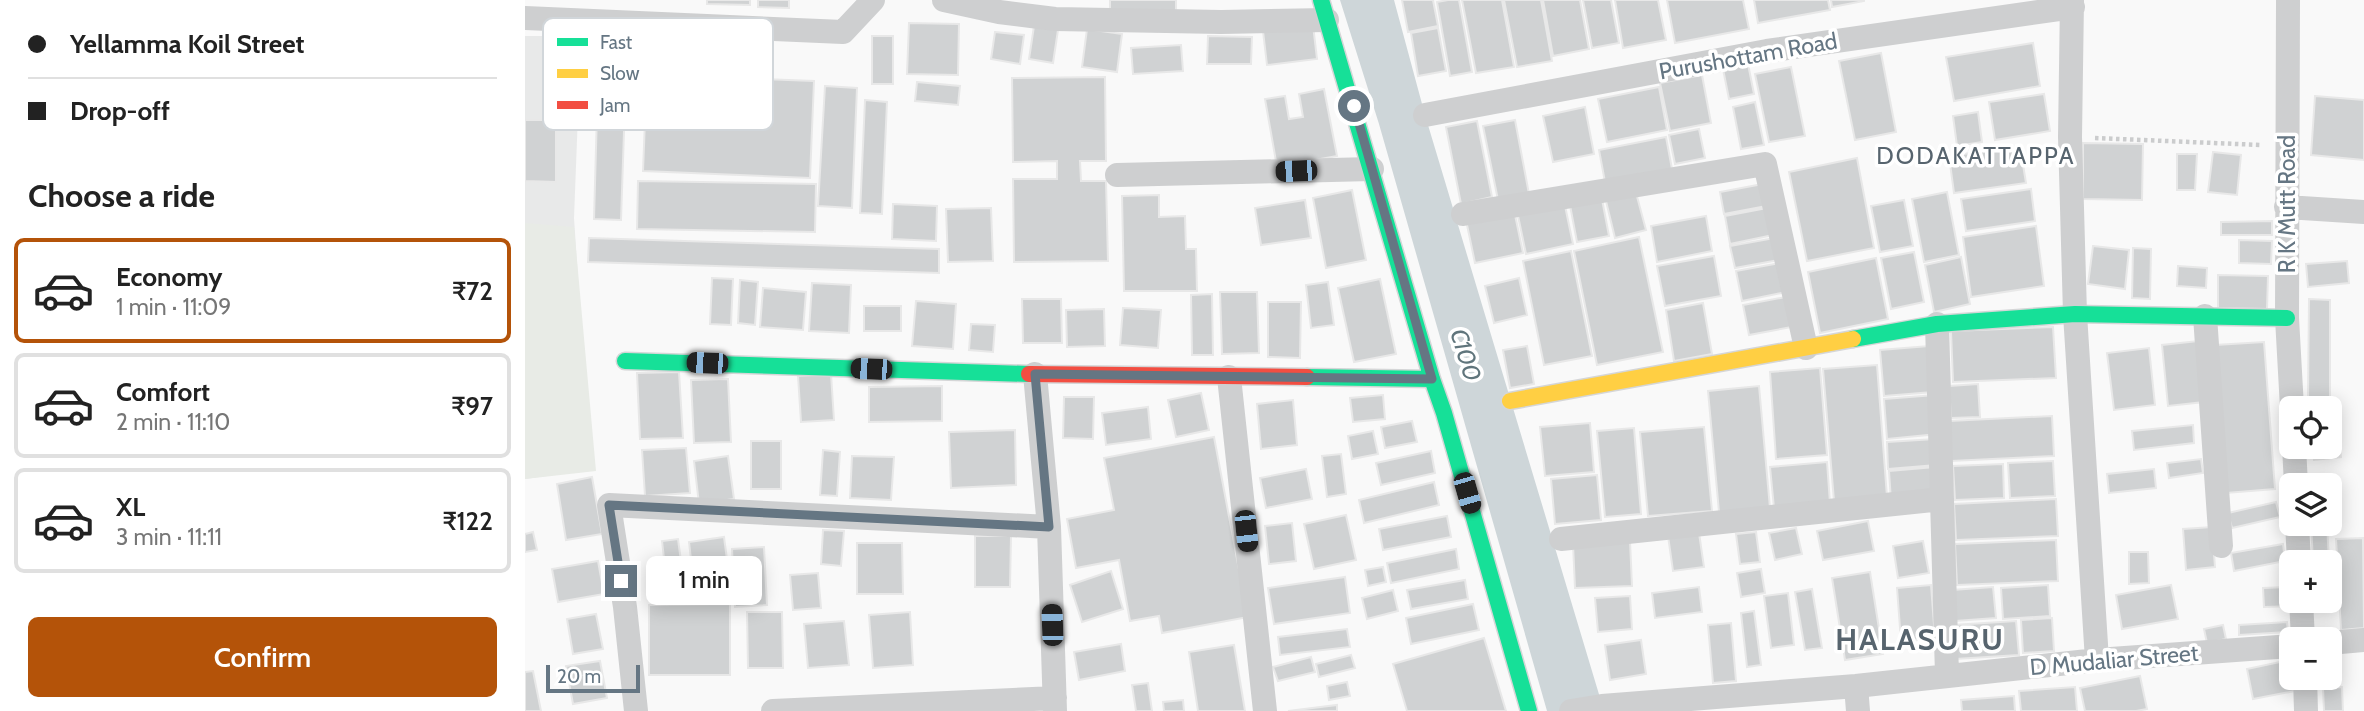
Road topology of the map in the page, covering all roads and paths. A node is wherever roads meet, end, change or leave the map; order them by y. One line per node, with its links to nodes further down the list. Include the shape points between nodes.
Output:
1 (844, 0): 10 (street)
2 (873, 0): 10 (street)
3 (944, 0): 6 (street, via 1055,19 1221,22)
4 (2288, 0): 13 (street, R K Mutt Road)
5 (2073, 4): 11 (street, Purushottam Road, via 1767,51); 12 (street)
6 (1324, 10): 14 (street)
7 (525, 18): 8 (street)
8 (543, 19)
9 (773, 29): 10 (street)
10 (843, 32)
11 (1425, 115)
12 (2070, 137): 13 (path); 19 (street)
13 (2287, 146): 16 (street, R K Mutt Road)
14 (1372, 169): 15 (street); 27 (street)
15 (1117, 175)
16 (2286, 207): 17 (street); 21 (street, R K Mutt Road)
17 (2364, 212)
18 (1464, 214): 23 (street, via 1765,164)
19 (2075, 314): 20 (street); 22 (street); 37 (street)
20 (2204, 316): 21 (street); 33 (street)
21 (2287, 318): 28 (street, R K Mutt Road)
22 (1937, 324): 23 (street); 30 (street)
23 (1806, 348): 29 (street)
24 (625, 361): 25 (street)
25 (1035, 374): 26 (street); 31 (street)
26 (1229, 377): 27 (street); 44 (street)
27 (1432, 379): 45 (street)
28 (2291, 396)
29 (1510, 401)
30 (1942, 499): 32 (street); 38 (street)
31 (1049, 527): 41 (street); 42 (street, via 609,505)
32 (1561, 540)
33 (2221, 546)
34 (2364, 640): 35 (street)
35 (2342, 642)
36 (2279, 647): 37 (street, D Mudaliar Street)
37 (2097, 660): 38 (street, D Mudaliar Street)
38 (1947, 675): 39 (street, D Mudaliar Street)
39 (1856, 686): 46 (street, D Mudaliar Street); 47 (street)
40 (2305, 690): 48 (street)
41 (1055, 705): 43 (street)
42 (636, 711)
43 (773, 711)
44 (1265, 711)
45 (1529, 711)
46 (1571, 711)
47 (1857, 711)
48 (2306, 711)

